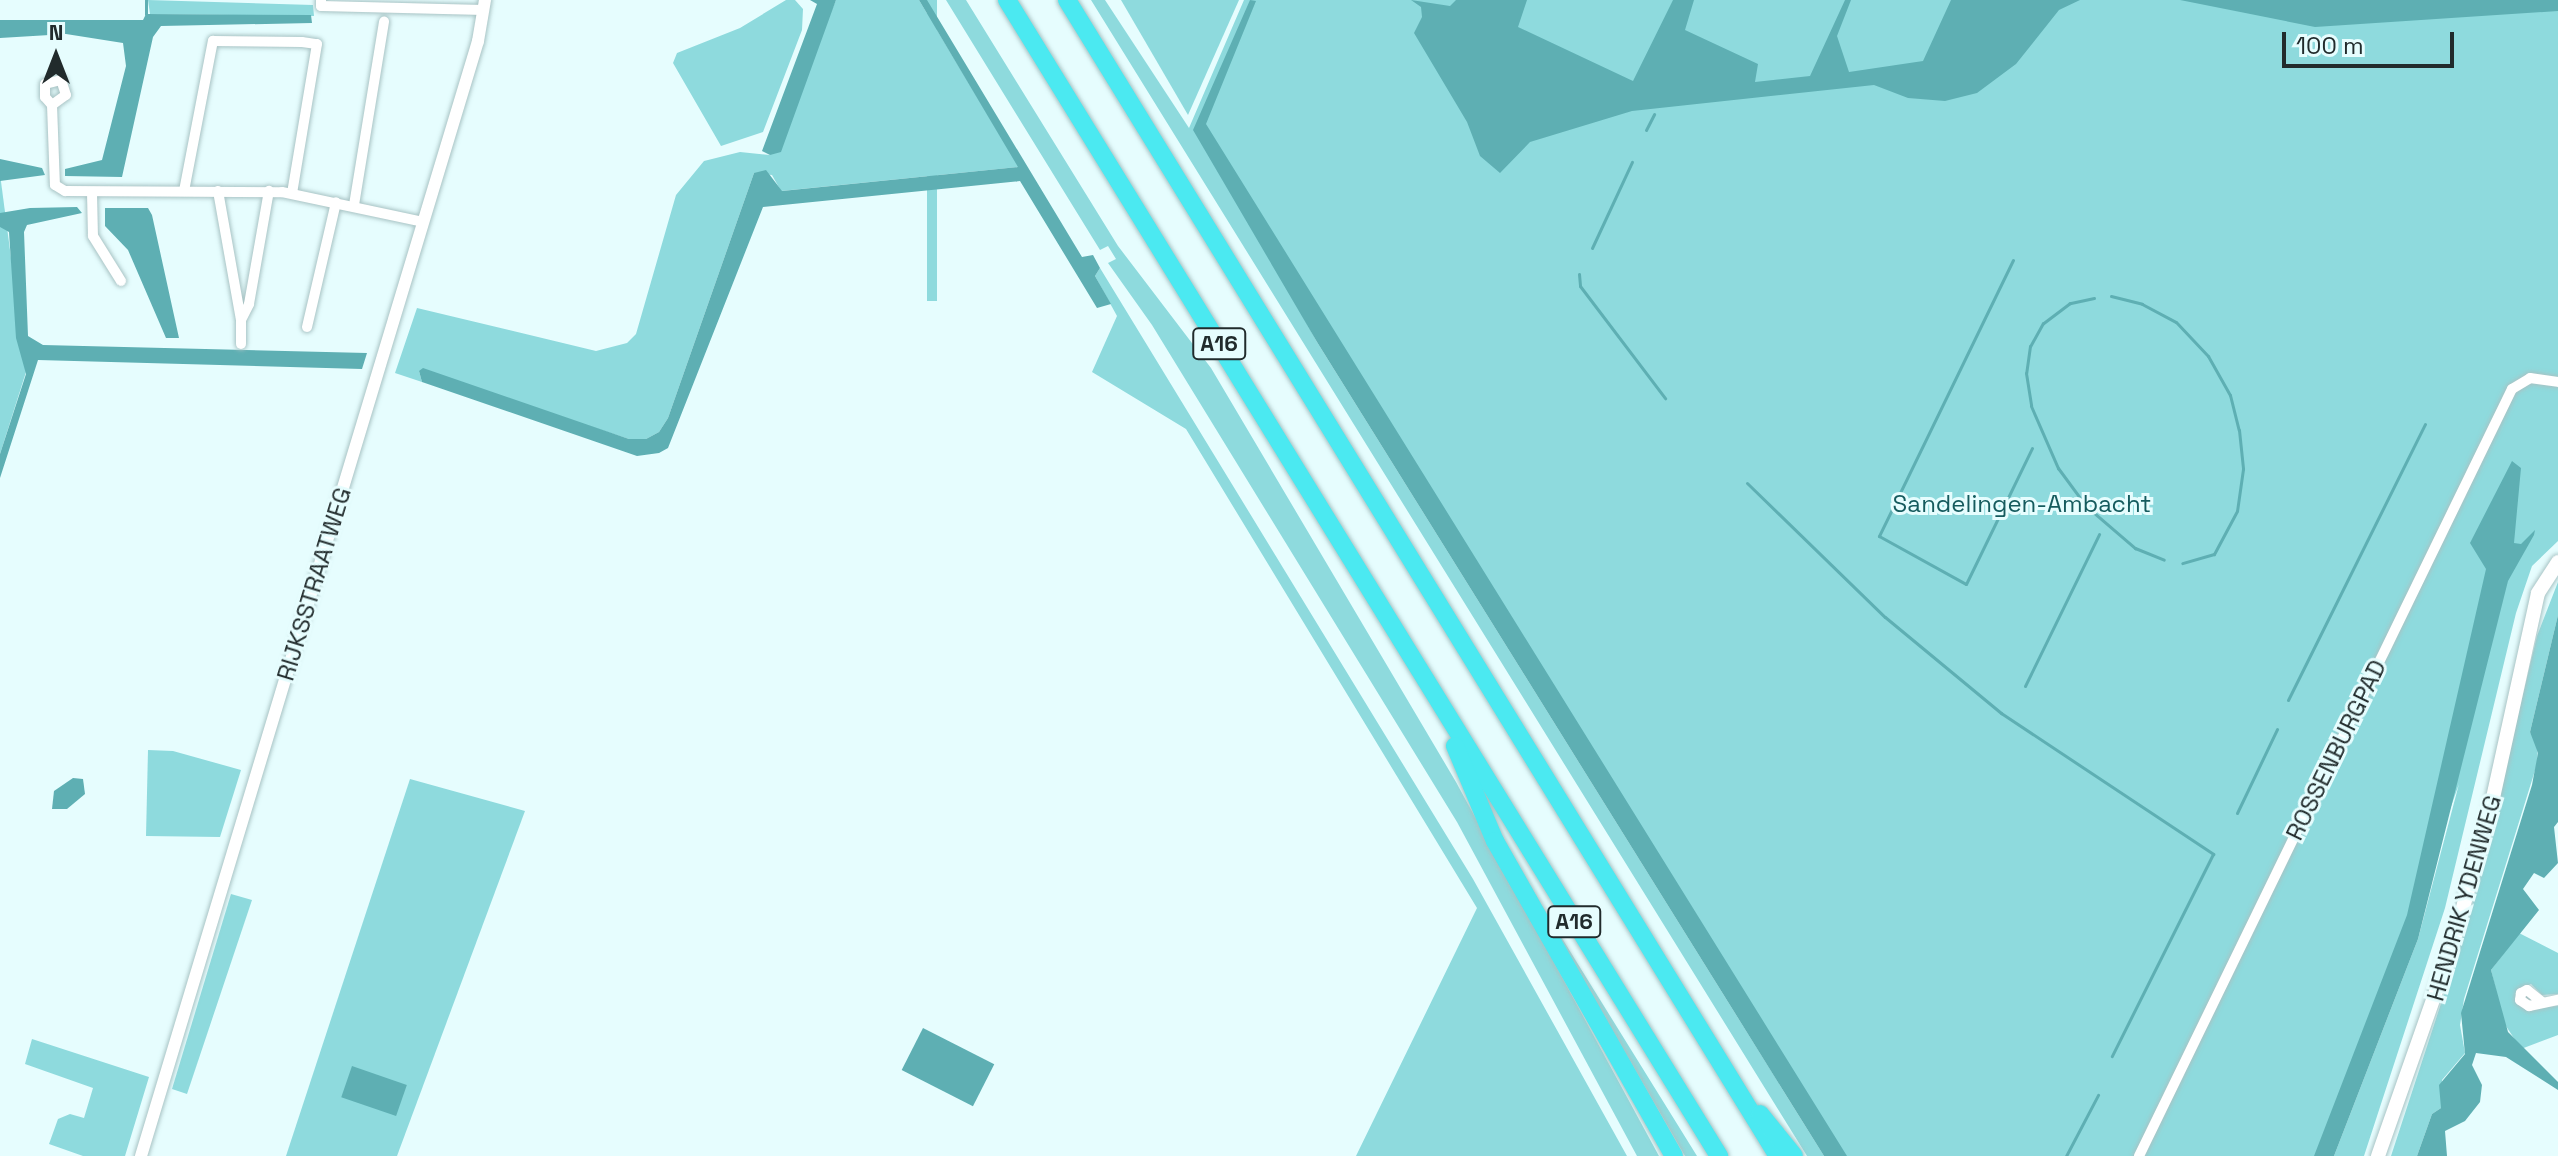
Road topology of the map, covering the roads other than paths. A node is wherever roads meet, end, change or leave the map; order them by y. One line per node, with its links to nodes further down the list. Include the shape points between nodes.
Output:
1 (321, 0): 4 (street, RIJKSSTRAATWEG, via 321,6)
2 (1007, 0): 23 (highway, A16)
3 (1067, 0): 26 (highway, A16)
4 (485, 5): 14 (street, RIJKSSTRAATWEG)
5 (384, 21): 13 (street)
6 (52, 105): 10 (street, via 55,185)
7 (184, 191): 8 (street); 10 (street); 11 (street, via 213,41 302,42 317,44)
8 (218, 191): 9 (street); 16 (street)
9 (269, 191): 11 (street); 16 (street, via 249,304)
10 (92, 193): 15 (street, via 93,236)
11 (292, 193): 12 (street)
12 (336, 202): 13 (street); 17 (street)
13 (354, 205): 14 (street)
14 (423, 222): 27 (street, RIJKSSTRAATWEG)
15 (121, 281)
16 (241, 320): 18 (street)
17 (307, 327)
18 (241, 344)
19 (2558, 382): 32 (street, ROSSENBURGPAD, via 2530,378 2512,389)
20 (2558, 562): 22 (main road, HENDRIK YDENWEG, via 2538,593)
21 (2558, 574): 22 (main road, HENDRIK YDENWEG)
22 (2531, 634): 33 (main road, HENDRIK YDENWEG, via 2452,946)
23 (1430, 689): 28 (highway, A16, via 1495,841); 29 (highway, A16)
24 (2558, 1000): 25 (street)
25 (2542, 1002)
26 (1741, 1096): 30 (highway, A16); 31 (highway, A16, via 1775,1128)
27 (141, 1156)
28 (1674, 1156)
29 (1719, 1156)
30 (1778, 1156)
31 (1794, 1156)
32 (2139, 1156)
33 (2378, 1156)

